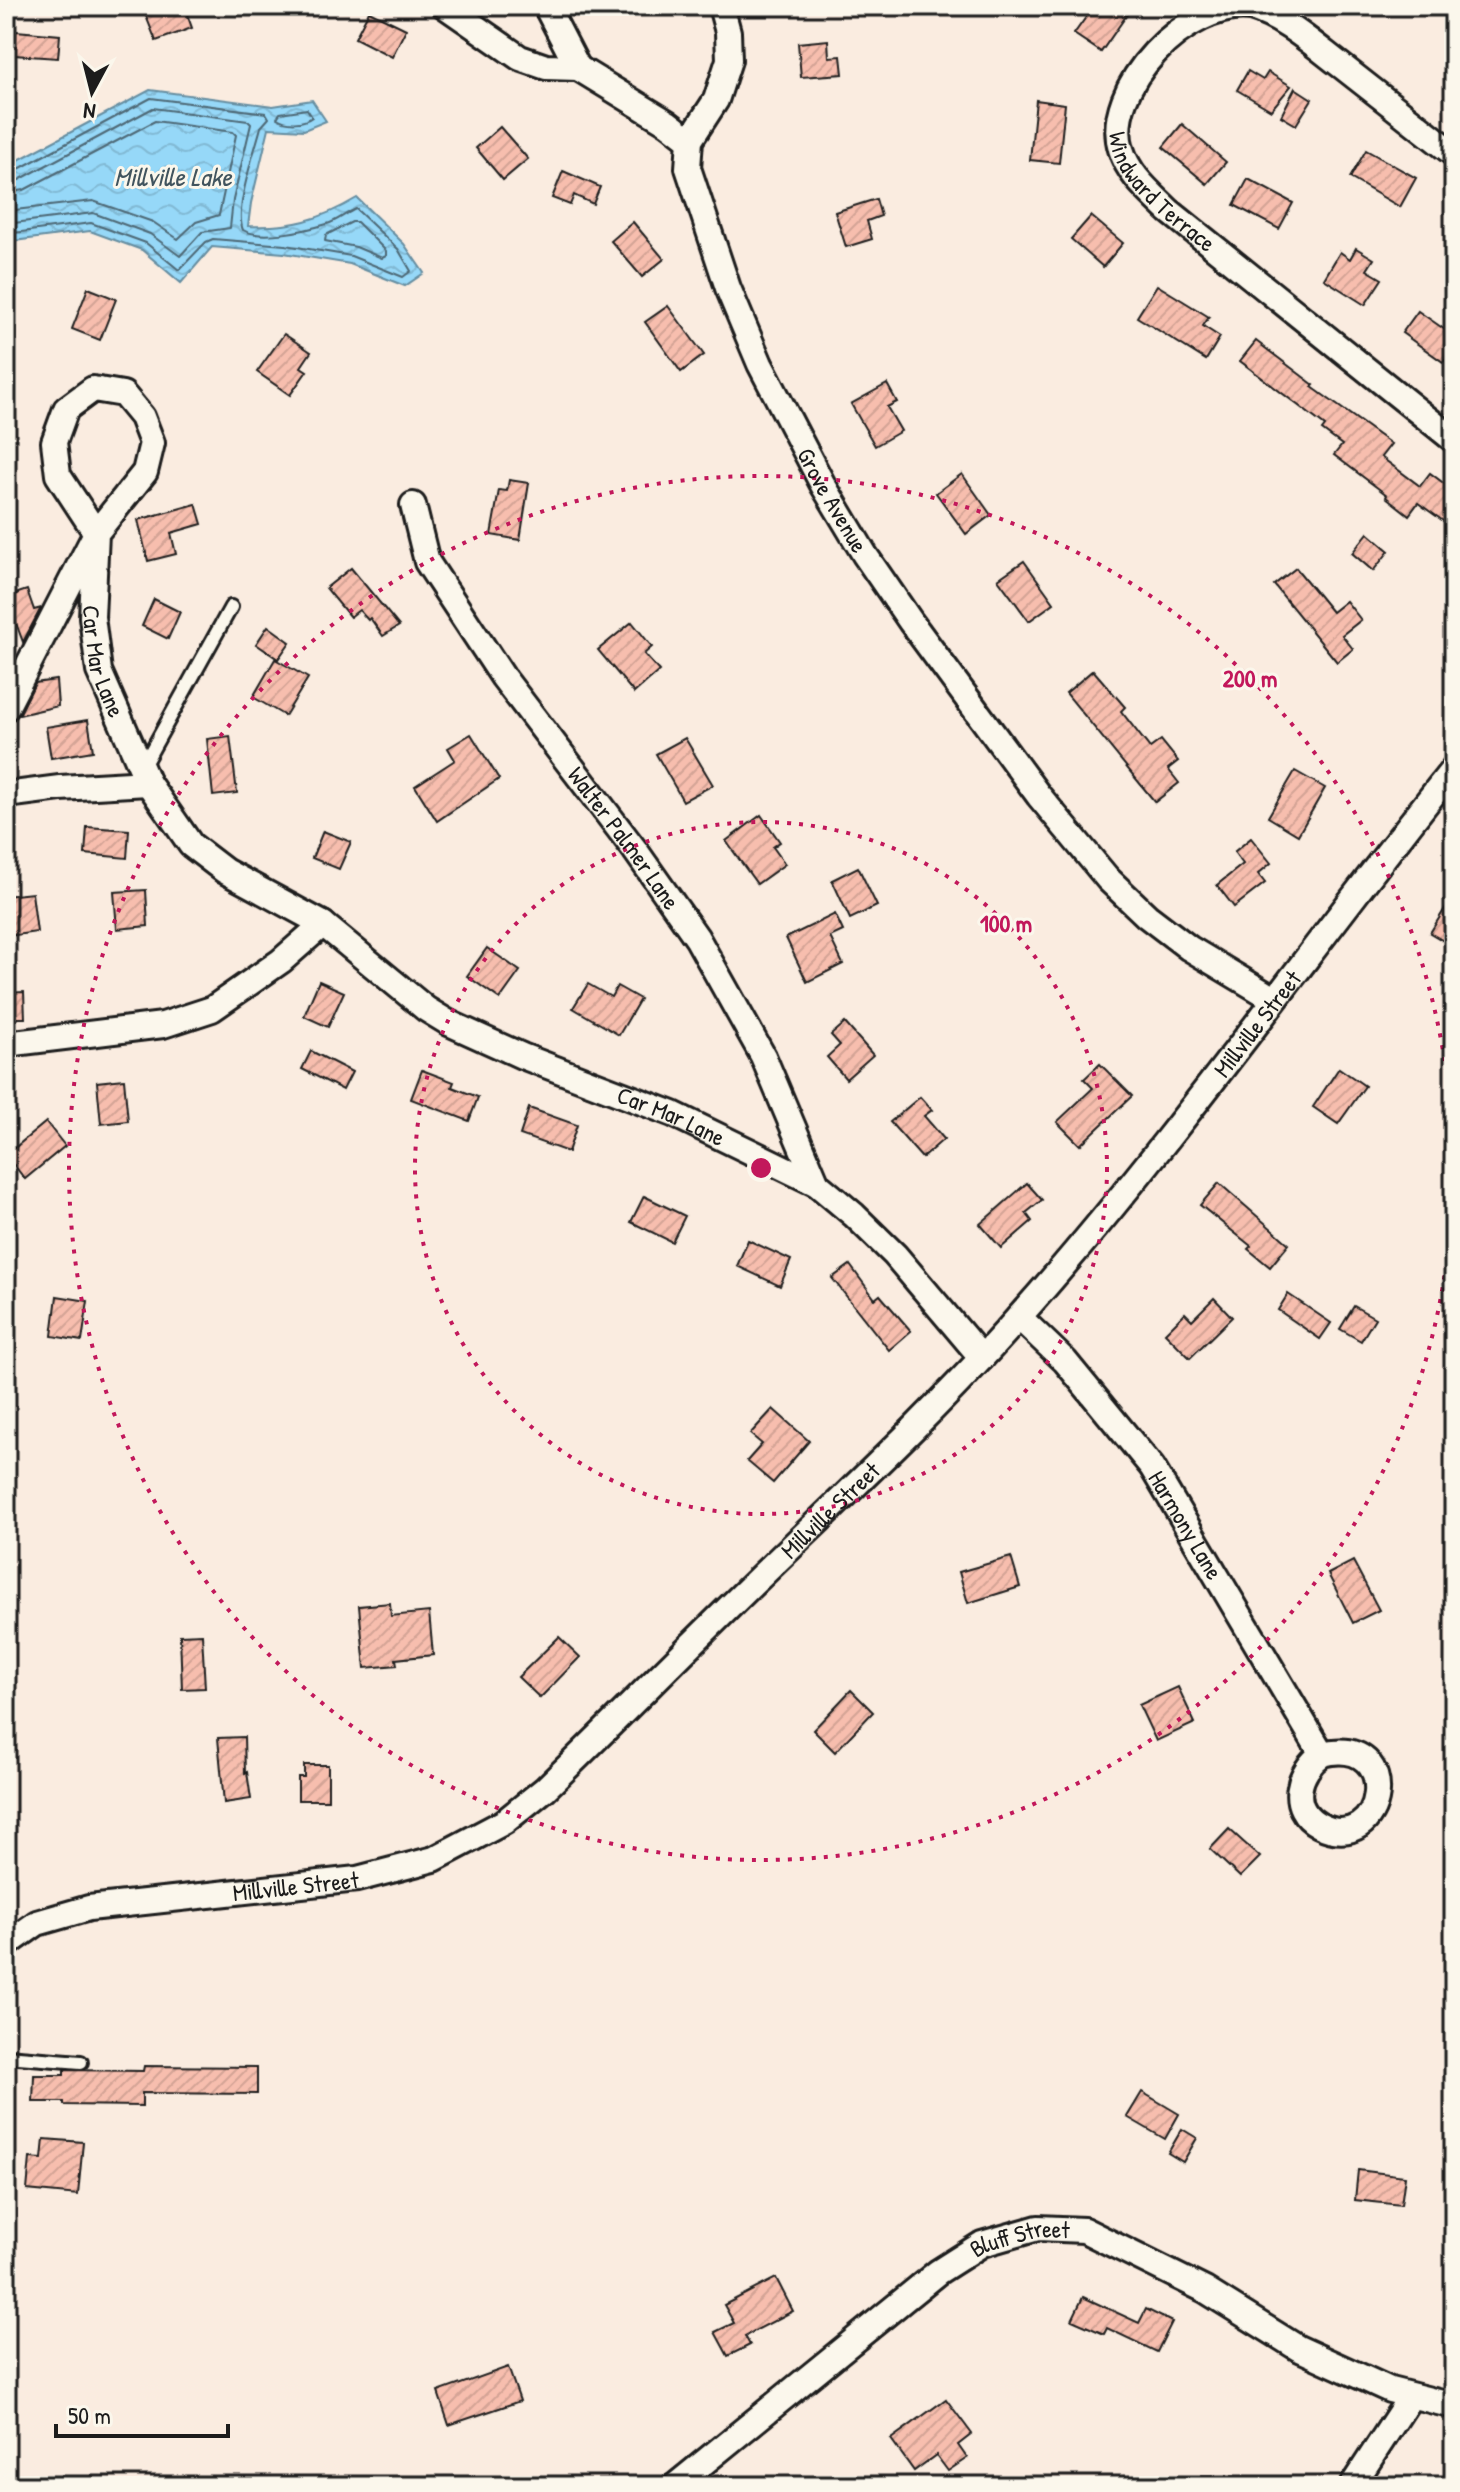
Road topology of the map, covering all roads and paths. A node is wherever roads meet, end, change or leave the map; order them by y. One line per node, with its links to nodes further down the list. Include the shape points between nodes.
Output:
1 (445, 6): 4 (street, via 520,58 546,67)
2 (546, 6): 4 (street)
3 (721, 6): 5 (street, via 729,60 716,100)
4 (578, 68): 5 (street)
5 (690, 140): 16 (street, Grove Avenue, via 688,168 760,364 823,485 888,588 1039,796 1108,879 1189,948)
6 (1454, 154): 7 (street, Windward Terrace, via 1317,47 1248,7 1221,7 1173,31 1139,72 1118,121 1120,148 1131,172 1169,211)
7 (1454, 440)
8 (413, 505): 18 (street, Walter Palmer Lane, via 427,562 443,587 503,677 697,938 763,1056)
9 (96, 533): 9 (street, Car Mar Lane, via 58,475 54,442 66,409 93,389 123,394 142,417 152,443 145,472); 11 (street, Car Mar Lane); 13 (street, Car Mar Lane, via 92,617 99,671)
10 (231, 607): 13 (lane)
11 (6, 708)
12 (1454, 768): 16 (street, Millville Street)
13 (144, 776): 14 (street); 15 (street, Car Mar Lane, via 191,845 225,871)
14 (6, 795)
15 (323, 924): 17 (street, via 212,1009 163,1025); 18 (street, Car Mar Lane, via 449,1023 673,1114)
16 (1274, 999): 19 (street, Millville Street, via 1136,1178)
17 (6, 1044)
18 (817, 1184): 20 (street, Car Mar Lane, via 895,1255)
19 (1019, 1317): 20 (street, Millville Street); 21 (street, Harmony Lane, via 1065,1361 1152,1467)
20 (982, 1358): 22 (street, Millville Street, via 568,1767 504,1822 434,1859 357,1879 89,1908 37,1923)
21 (1322, 1754)
22 (6, 1945)
23 (6, 2056): 24 (lane)
24 (81, 2062)
25 (1411, 2396): 26 (street, Bluff Street); 27 (street, Bluff Street, via 1298,2348 1205,2290 1084,2230 1038,2228 982,2244 938,2272); 28 (street)
26 (1454, 2406)
27 (675, 2486)
28 (1352, 2486)

